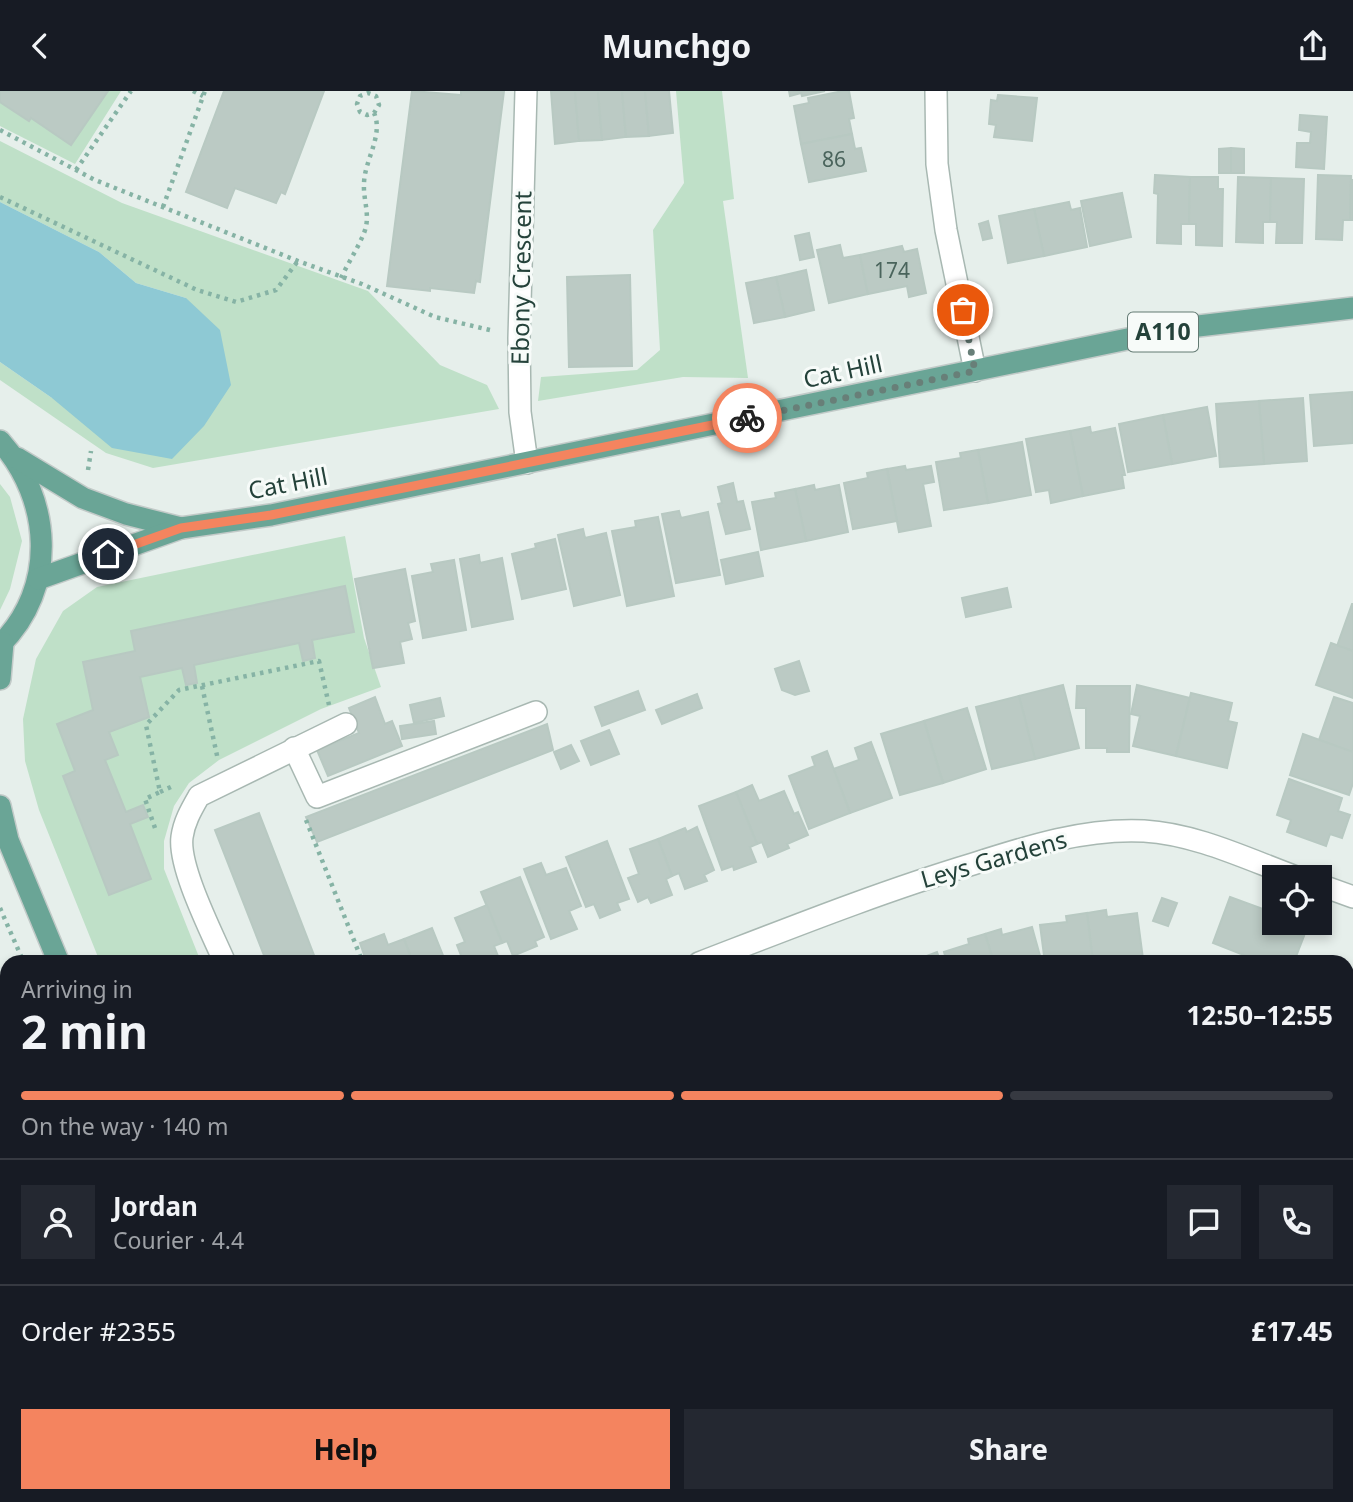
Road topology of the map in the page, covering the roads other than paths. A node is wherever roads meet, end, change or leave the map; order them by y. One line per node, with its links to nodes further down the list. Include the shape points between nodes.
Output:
1 (526, 91): 6 (street, Ebony Crescent, via 519,338 520,412)
2 (936, 91): 4 (street, via 937,164 946,230)
3 (1353, 308): 4 (main road, Cat Hill / A110, via 1181,328)
4 (975, 371): 6 (main road, Cat Hill / A110)
5 (7, 449): 7 (main road, Cat Hill / A110, via 83,498); 8 (main road, via 30,485 39,515)
6 (527, 463): 7 (main road, Cat Hill / A110, via 271,515)
7 (181, 528): 8 (main road, Cat Hill / A110)
8 (38, 579): 9 (main road, via 24,613)
9 (1, 644): 10 (main road)
10 (0, 679)
11 (536, 712): 13 (street, via 317,797)
12 (340, 727): 13 (street)
13 (294, 748): 20 (street, via 199,796 187,816 184,862)
14 (0, 806): 15 (main road)
15 (4, 834): 19 (main road)
16 (1263, 865): 21 (street, Leys Gardens, via 1196,841 1146,831 1099,831 1041,843 937,875)
17 (1332, 889): 18 (street)
18 (1353, 897)
19 (56, 955)
20 (222, 955)
21 (720, 955)

